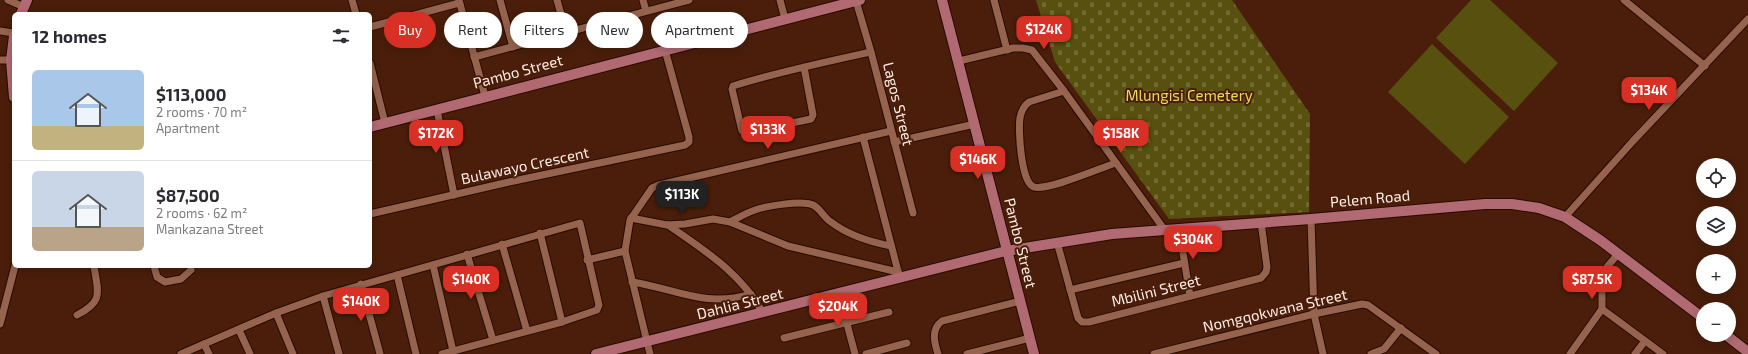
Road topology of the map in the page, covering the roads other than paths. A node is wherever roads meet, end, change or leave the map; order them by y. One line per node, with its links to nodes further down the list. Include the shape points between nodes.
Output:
1 (8, 0): 13 (street)
2 (352, 0): 15 (street)
3 (500, 0): 23 (street)
4 (557, 0): 16 (street)
5 (643, 0): 14 (street)
6 (689, 0): 14 (street)
7 (780, 0): 17 (street)
8 (942, 0): 32 (street, Pambo Street)
9 (994, 0): 26 (street)
10 (1624, 0): 33 (street)
11 (459, 1): 19 (street); 29 (street)
12 (858, 1): 17 (street, Pambo Street); 28 (street, Lagos Street)
13 (24, 7)
14 (646, 11): 20 (street)
15 (355, 12)
16 (560, 12)
17 (785, 19): 25 (street, Pambo Street)
18 (1748, 19): 33 (street)
19 (372, 25)
20 (578, 29)
21 (0, 31): 22 (street)
22 (12, 34)
23 (510, 36)
24 (510, 48): 29 (street)
25 (665, 50): 38 (street, Pambo Street); 47 (street, Bulawayo Crescent, via 689,137 689,142 685,145)
26 (1007, 50): 32 (street); 37 (street, via 1032,50)
27 (12, 51): 31 (street)
28 (871, 52): 34 (street); 43 (street, Lagos Street)
29 (474, 57): 38 (street)
30 (0, 60): 31 (street)
31 (11, 60): 35 (street)
32 (959, 61): 41 (street, Pambo Street)
33 (1705, 66): 50 (street)
34 (804, 67): 34 (street, via 733,86 742,131 749,132 811,119 813,115)
35 (12, 72)
36 (372, 72): 40 (street)
37 (1064, 91): 46 (street); 46 (street, via 1031,101 1020,115 1024,175 1029,185 1035,188 1066,181)
38 (485, 96): 39 (street, Pambo Street)
39 (437, 110): 40 (street, Pambo Street); 47 (street)
40 (385, 123): 42 (street, Pambo Street)
41 (975, 124): 45 (street); 63 (street, Pambo Street)
42 (372, 126)
43 (891, 131): 44 (street); 45 (street, Lagos Street)
44 (863, 137): 51 (street, via 655,186); 61 (street)
45 (894, 142): 48 (street, Lagos Street)
46 (1116, 163): 57 (street)
47 (454, 195): 49 (street, Bulawayo Crescent)
48 (913, 213)
49 (372, 214)
50 (1565, 217): 52 (street, Pelem Road, via 1539,208 1500,203); 65 (street, Pelem Road)
51 (631, 218): 55 (street); 62 (street)
52 (1311, 219): 54 (street, Pelem Road); 88 (street)
53 (730, 222): 55 (street, via 713,219); 61 (street, via 758,209 808,204 842,230); 74 (street, via 788,246)
54 (1261, 222): 56 (street, Pelem Road); 81 (street, Mbilini Street, via 1267,267 1264,275 1259,279)
55 (667, 225): 78 (street, via 727,268)
56 (1179, 228): 57 (street, Pelem Road); 67 (street)
57 (1164, 229): 59 (street, Pelem Road)
58 (540, 233): 60 (street); 66 (street, via 580,223); 90 (street)
59 (1057, 242): 63 (street, Pelem Road); 77 (street, Mbilini Street)
60 (502, 244): 64 (street); 95 (street)
61 (891, 246): 74 (street)
62 (625, 251): 66 (street); 75 (street)
63 (1006, 251): 74 (street, Dahlia Street); 82 (street, Pambo Street)
64 (467, 254): 68 (street); 98 (street)
65 (1618, 254): 83 (street, via 1602,276); 87 (street, Pelem Road)
66 (587, 260): 90 (street, via 598,308 594,312)
67 (1184, 263): 77 (street); 81 (street)
68 (433, 265): 73 (street); 104 (street)
69 (15, 268): 92 (street)
70 (94, 268): 89 (street, via 97,286 95,303)
71 (155, 268): 72 (street, via 157,277 165,282 181,279)
72 (191, 270)
73 (397, 275): 76 (street); 112 (street)
74 (899, 275): 79 (street, Dahlia Street)
75 (632, 282): 78 (street, via 704,299 733,299); 100 (street)
76 (360, 284): 80 (street); 111 (street)
77 (1070, 290): 81 (street, Mbilini Street, via 1078,318 1086,322)
78 (751, 294): 86 (street)
79 (839, 294): 86 (street, Dahlia Street); 91 (street)
80 (323, 296): 85 (street); 110 (street)
81 (1190, 296)
82 (1020, 301): 97 (street, Pambo Street); 118 (street, via 937,324 934,333)
83 (1602, 309): 99 (street); 125 (street)
84 (889, 312): 91 (street)
85 (276, 313): 94 (street); 109 (street)
86 (763, 313): 100 (street, Dahlia Street)
87 (1696, 313)
88 (1314, 314): 93 (street, Nomgqokwana Street, via 1365,304); 121 (street, Nomgqokwana Street); 122 (street)
89 (77, 315)
90 (562, 322): 95 (street)
91 (847, 323): 96 (street); 116 (street)
92 (0, 324)
93 (1401, 328): 123 (street, via 1387,347); 124 (street, Nomgqokwana Street)
94 (239, 330): 103 (street); 108 (street)
95 (527, 331): 98 (street)
96 (784, 338)
97 (1030, 338): 119 (street); 120 (street, Pambo Street)
98 (494, 340): 104 (street)
99 (1645, 340): 126 (street); 127 (street)
100 (647, 342): 114 (street, Dahlia Street); 115 (street)
101 (1735, 342): 105 (street)
102 (907, 343): 117 (street)
103 (204, 344): 106 (street); 107 (street)
104 (454, 351): 113 (street)
105 (1748, 352)
106 (181, 354)
107 (209, 354)
108 (250, 354)
109 (293, 354)
110 (340, 354)
111 (380, 354)
112 (416, 354)
113 (442, 354)
114 (596, 354)
115 (650, 354)
116 (855, 354)
117 (866, 354)
118 (938, 354)
119 (967, 354)
120 (1034, 354)
121 (1154, 354)
122 (1323, 354)
123 (1371, 354)
124 (1436, 354)
125 (1570, 354)
126 (1635, 354)
127 (1663, 354)

